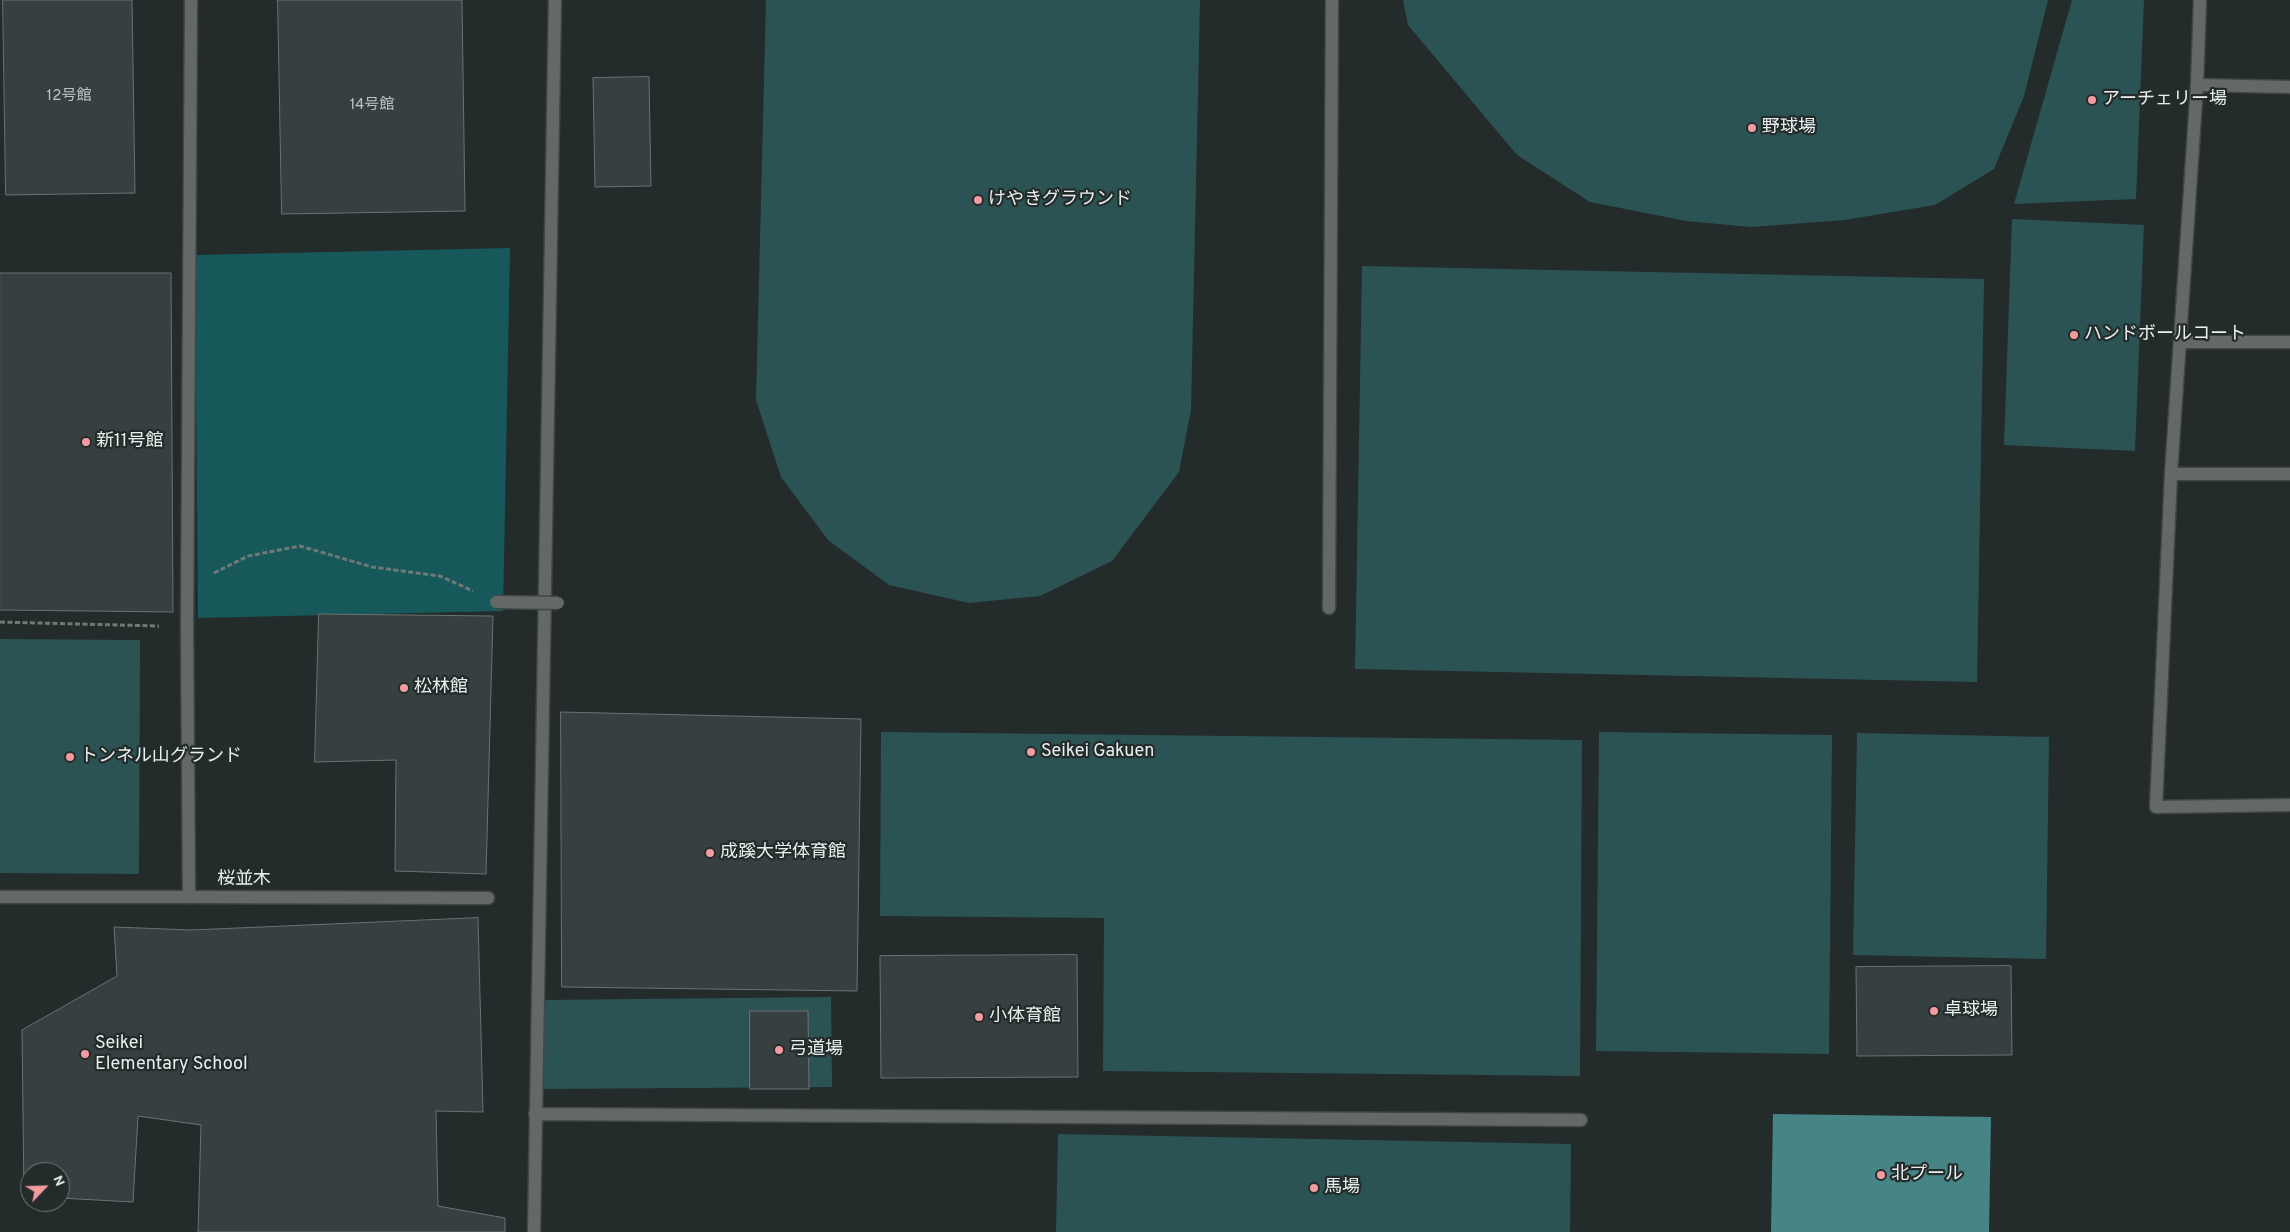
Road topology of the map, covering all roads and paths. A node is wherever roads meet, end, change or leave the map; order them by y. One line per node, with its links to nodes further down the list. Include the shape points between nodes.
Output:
1 (191, 0): 11 (street)
2 (555, 0): 21 (street)
3 (1332, 0): 14 (street)
4 (2200, 0): 5 (street)
5 (2197, 85): 6 (street); 7 (street)
6 (2290, 87)
7 (2180, 342): 8 (street); 9 (street)
8 (2290, 342)
9 (2171, 474): 10 (street); 17 (street, via 2156,807)
10 (2290, 474)
11 (188, 584): 12 (path, via 248,556 300,546 372,567 440,576); 16 (street)
12 (496, 602): 13 (street, bridge)
13 (558, 603)
14 (1329, 608)
15 (0, 622): 16 (path)
16 (187, 627): 19 (street)
17 (2290, 805)
18 (0, 897): 19 (street, 桜並木)
19 (189, 897): 20 (street, 桜並木)
20 (488, 898)
21 (535, 1114): 22 (street); 23 (street)
22 (1581, 1120)
23 (534, 1232)

